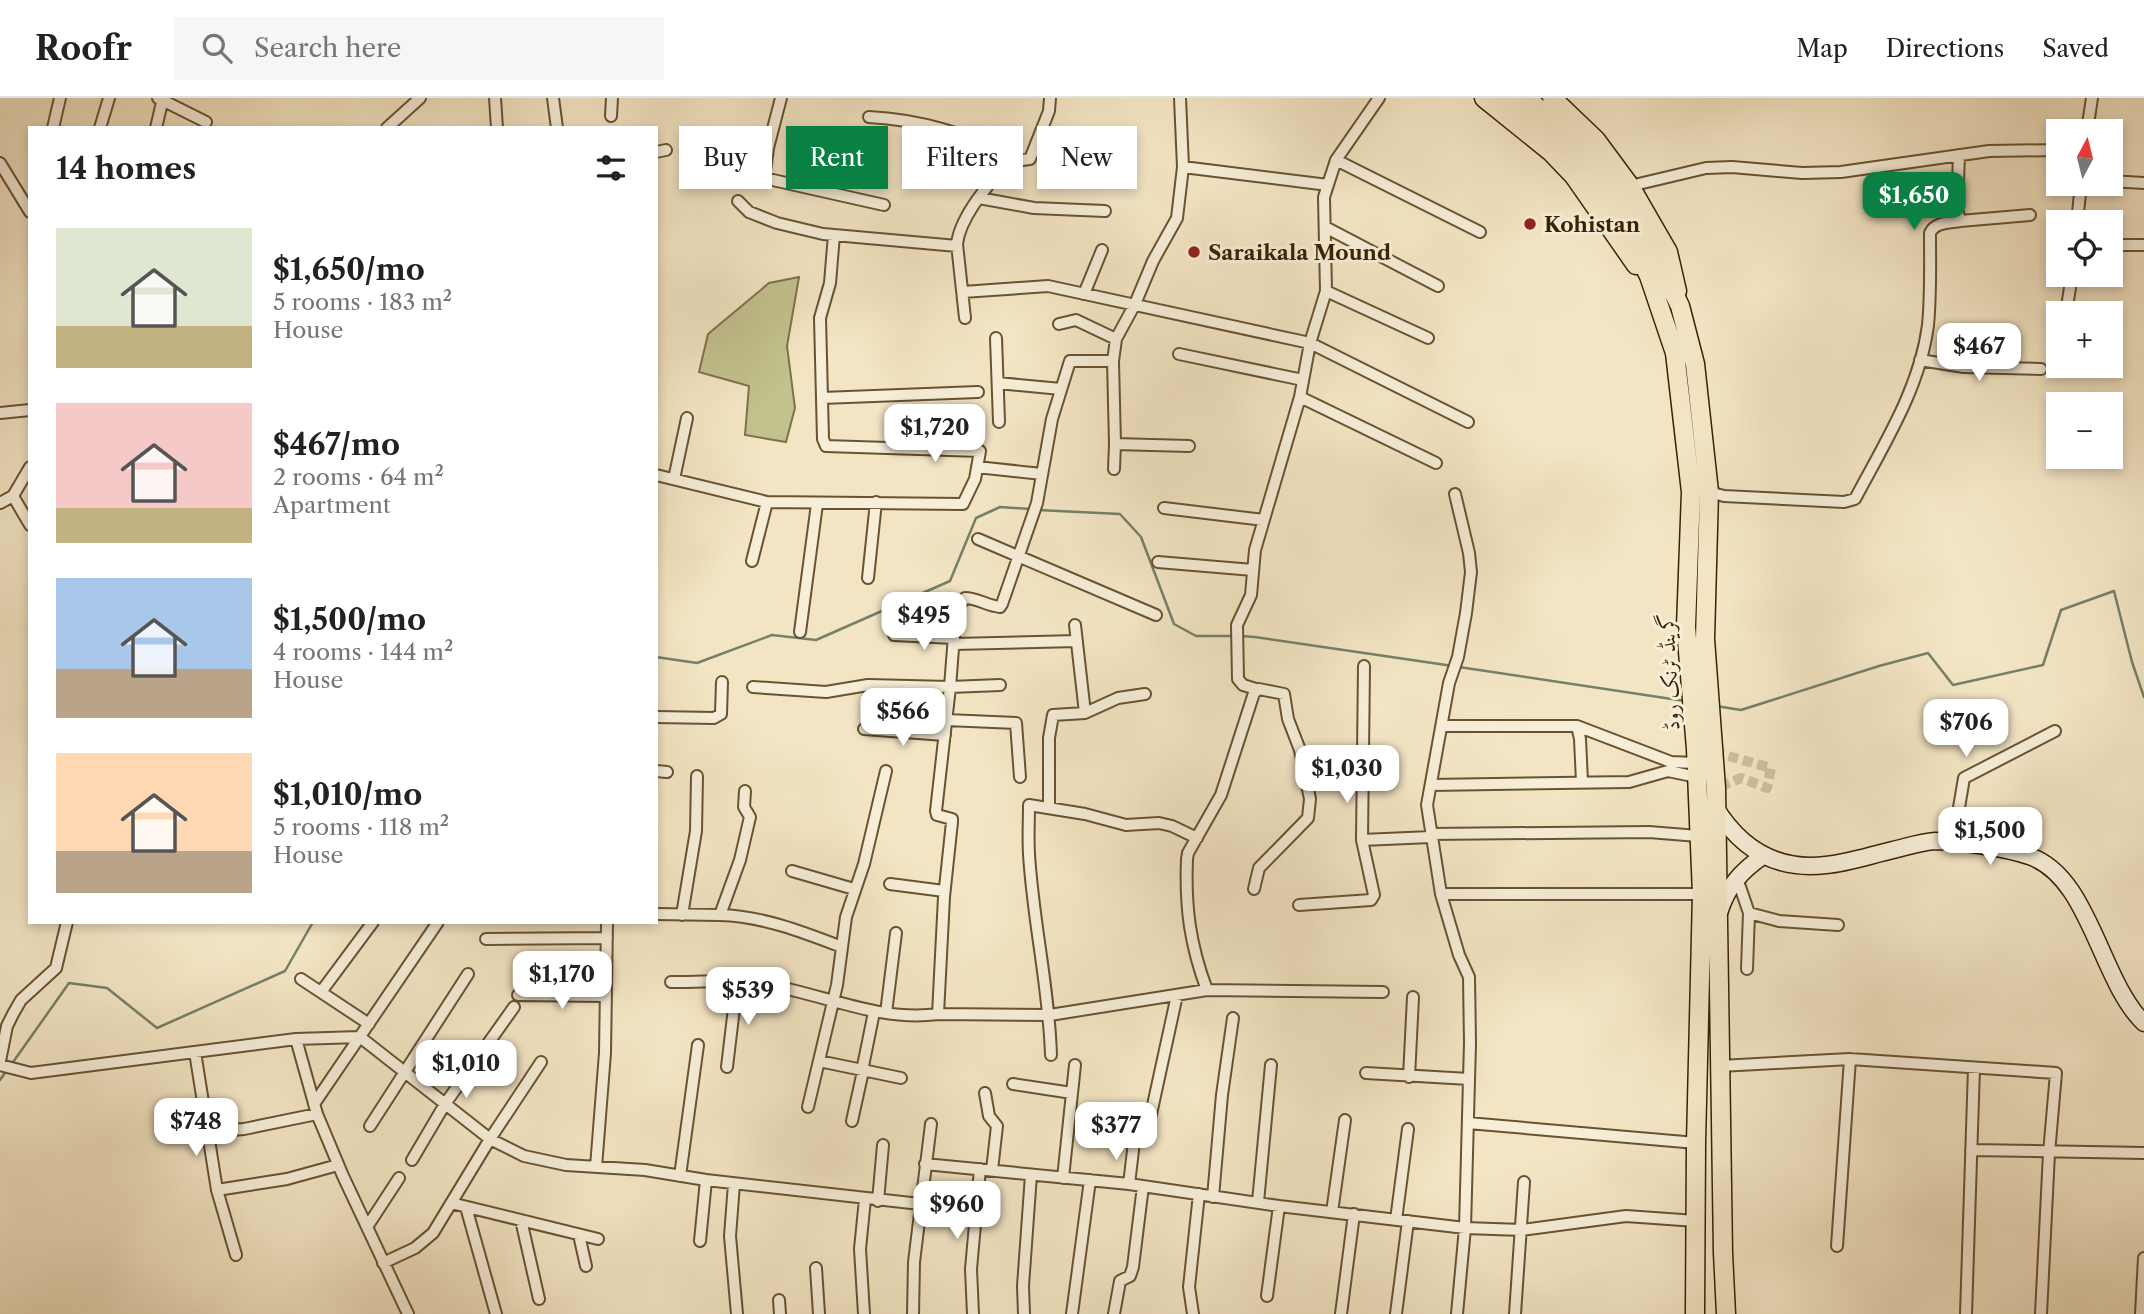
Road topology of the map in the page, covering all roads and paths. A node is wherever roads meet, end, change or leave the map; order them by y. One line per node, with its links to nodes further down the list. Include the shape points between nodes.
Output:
1 (61, 98): 21 (street)
2 (108, 98): 22 (street)
3 (420, 98): 24 (street)
4 (495, 98): 25 (street)
5 (553, 98): 26 (street)
6 (612, 98): 17 (street)
7 (781, 98): 41 (street, via 764,178)
8 (1050, 98): 30 (street, via 1030,159)
9 (1180, 98): 33 (street)
10 (1379, 98): 31 (street)
11 (1485, 98): 59 (main road, گرینڈ ٹرنک روڈ, via 1574,177 1627,250)
12 (1508, 98): 59 (main road, via 1572,157 1600,194 1629,236)
13 (1527, 98): 58 (main road, via 1578,145 1632,214)
14 (2092, 98): 19 (street)
15 (161, 99): 20 (street); 23 (street)
16 (1560, 101): 37 (main road, گرینڈ ٹرنک روڈ)
17 (611, 116)
18 (869, 117): 27 (street)
19 (2089, 119)
20 (206, 122)
21 (54, 126)
22 (101, 126)
23 (156, 126)
24 (389, 126)
25 (497, 126)
26 (557, 126)
27 (926, 126)
28 (2046, 150): 29 (street)
29 (1959, 155): 37 (street, via 1841,172 1706,168); 45 (street)
30 (1023, 160)
31 (1336, 160): 36 (street); 47 (street)
32 (0, 163): 42 (street)
33 (1183, 167): 36 (street); 57 (street, via 1177,218)
34 (2123, 182): 35 (street)
35 (2144, 183)
36 (1328, 186): 46 (street)
37 (1630, 187): 58 (main road, گرینڈ ٹرنک روڈ, via 1668,252)
38 (986, 189): 39 (street)
39 (979, 198): 43 (street, via 1034,208); 51 (street, via 958,234)
40 (738, 201): 48 (street, via 749,212 777,223)
41 (884, 205)
42 (28, 209)
43 (1105, 211)
44 (2031, 215): 45 (street)
45 (1959, 221): 67 (street, via 1938,224 1930,233 1927,325)
46 (1325, 228): 53 (street); 54 (street)
47 (1480, 232)
48 (834, 235): 51 (street); 75 (street, via 830,283 820,318)
49 (2123, 245): 50 (street)
50 (2144, 245)
51 (957, 246): 55 (street)
52 (1102, 250): 56 (street)
53 (1438, 286)
54 (1325, 291): 63 (street); 65 (street)
55 (963, 292): 56 (street, via 1048,286); 60 (street)
56 (1084, 294): 57 (street)
57 (1135, 303): 64 (street); 65 (street)
58 (1680, 306): 90 (main road, گرینڈ ٹرنک روڈ, via 1695,364)
59 (1661, 311): 90 (main road, گرینڈ ٹرنک روڈ, via 1675,353)
60 (965, 318)
61 (1059, 324): 64 (street, via 1076,320)
62 (996, 338): 71 (street)
63 (1428, 338)
64 (1116, 339): 68 (street)
65 (1310, 343): 70 (street); 80 (street)
66 (1179, 354): 70 (street)
67 (1920, 360): 69 (street, via 1964,367); 90 (street, via 1909,394 1855,499)
68 (1113, 361): 72 (street, via 1070,361); 81 (street)
69 (2041, 369)
70 (1303, 380): 74 (street)
71 (998, 383): 72 (street); 79 (street)
72 (1061, 390): 87 (street)
73 (978, 392): 75 (street)
74 (1300, 397): 83 (street); 98 (street)
75 (822, 398): 84 (street, via 826,446 976,449 980,451)
76 (28, 410): 77 (street)
77 (0, 413)
78 (687, 418): 89 (street)
79 (999, 422)
80 (1468, 422)
81 (1115, 444): 82 (street); 85 (street)
82 (1189, 446)
83 (1436, 463)
84 (977, 467): 87 (street); 94 (street, via 962,504)
85 (1114, 469)
86 (28, 470): 92 (street)
87 (1042, 474): 101 (street)
88 (658, 475): 89 (street)
89 (674, 479): 93 (street)
90 (1700, 492): 127 (main road, گرینڈ ٹرنک روڈ, via 1696,641)
91 (1455, 494): 122 (street, via 1471,572)
92 (13, 496): 95 (street); 99 (street)
93 (767, 502): 96 (street); 102 (street)
94 (876, 502): 96 (street); 105 (street)
95 (0, 503)
96 (817, 504): 108 (street)
97 (1164, 508): 98 (street)
98 (1264, 520): 104 (street)
99 (28, 522)
100 (978, 539): 101 (street)
101 (1020, 555): 106 (street); 110 (street, via 1000,607 972,598 960,602)
102 (752, 561)
103 (1158, 562): 104 (street)
104 (1253, 570): 117 (street, via 1251,595 1237,625 1237,671 1243,685)
105 (868, 578)
106 (1156, 615)
107 (1075, 625): 111 (street)
108 (800, 632)
109 (894, 635): 110 (street)
110 (954, 640): 111 (street); 116 (street)
111 (1077, 640): 119 (street)
112 (1363, 666): 139 (street)
113 (722, 682): 120 (street, via 719,716)
114 (1000, 685): 116 (street)
115 (753, 687): 116 (street, via 826,692 868,685)
116 (950, 687): 121 (street)
117 (1256, 689): 138 (street, via 1222,795); 146 (street, via 1284,694 1310,799 1308,818 1259,869)
118 (1145, 694): 119 (street, via 1118,698)
119 (1085, 713): 134 (street, via 1051,718)
120 (658, 717)
121 (947, 720): 126 (street); 130 (street, via 1016,723)
122 (1442, 726): 123 (street); 132 (street)
123 (1577, 726): 127 (street, via 1671,762); 131 (street)
124 (864, 729): 126 (street)
125 (2055, 731): 140 (street, via 1964,778)
126 (945, 735): 147 (street, via 936,811 953,822)
127 (1701, 759): 131 (street, via 1629,782); 135 (main road, گرینڈ ٹرنک روڈ); 137 (main road, گرینڈ ٹرنک روڈ)
128 (886, 771): 145 (street)
129 (696, 776): 153 (street, via 696,831)
130 (1020, 777)
131 (1582, 782): 132 (street)
132 (1431, 785): 136 (street, via 1427,805)
133 (745, 791): 154 (street, via 744,807 750,817)
134 (1049, 807): 138 (street, via 1126,825 1172,825); 182 (street, via 1029,805 1029,853)
135 (1715, 807): 141 (main road, via 1736,835); 155 (main road, گرینڈ ٹرنک روڈ)
136 (1430, 835): 137 (street, via 1649,832); 139 (street); 148 (street)
137 (1698, 836): 149 (main road, گرینڈ ٹرنک روڈ)
138 (1196, 838): 170 (street, via 1187,859 1188,921)
139 (1362, 840): 150 (street, via 1374,895 1371,900)
140 (1953, 843): 141 (main road, via 1933,841 1825,866); 184 (main road, via 2028,855 2057,872 2077,900 2125,1001)
141 (1763, 856): 143 (main road)
142 (792, 871): 145 (street)
143 (1737, 878): 151 (street); 155 (main road, via 1723,899)
144 (890, 884): 147 (street)
145 (854, 889): 164 (street)
146 (1254, 889)
147 (944, 891): 181 (street)
148 (1441, 894): 149 (street); 205 (street, via 1469,977)
149 (1702, 894): 223 (main road, گرینڈ ٹرنک روڈ)
150 (1299, 905)
151 (1749, 913): 160 (street, via 1779,921); 165 (street)
152 (658, 914): 153 (street)
153 (682, 915): 154 (street)
154 (720, 915): 164 (street, via 768,923)
155 (1718, 919): 197 (main road, گرینڈ ٹرنک روڈ)
156 (67, 924): 194 (street, via 56,968 21,1000 7,1026)
157 (372, 924): 171 (street)
158 (437, 924): 185 (street)
159 (607, 924): 162 (street)
160 (1838, 925)
161 (896, 933): 180 (street)
162 (607, 938): 163 (street); 175 (street)
163 (486, 939)
164 (842, 947): 177 (street)
165 (1747, 969)
166 (468, 974): 201 (street)
167 (301, 979): 171 (street)
168 (671, 982): 169 (street)
169 (737, 983): 177 (street, via 765,984); 198 (street)
170 (1207, 990): 172 (street); 174 (street)
171 (321, 992): 185 (street)
172 (1383, 992)
173 (518, 995): 175 (street)
174 (1177, 995): 182 (street); 217 (street)
175 (606, 996): 231 (street)
176 (1413, 997): 203 (street)
177 (833, 999): 179 (street); 192 (street)
178 (514, 1007): 209 (street)
179 (874, 1012): 180 (street); 200 (street)
180 (886, 1013): 181 (street)
181 (938, 1014): 182 (street)
182 (1050, 1015): 190 (street)
183 (1233, 1018): 245 (street)
184 (2144, 1023)
185 (369, 1024): 186 (street)
186 (360, 1037): 187 (street); 201 (street); 211 (street)
187 (296, 1039): 189 (street); 211 (street)
188 (698, 1045): 234 (street)
189 (195, 1052): 194 (street, via 31,1073); 219 (street)
190 (1051, 1055)
191 (1850, 1059): 197 (street); 199 (street); 264 (street)
192 (819, 1061): 200 (street); 210 (street)
193 (541, 1062): 220 (street)
194 (1, 1064)
195 (1075, 1065): 208 (street)
196 (1271, 1065): 248 (street)
197 (1720, 1066): 224 (main road, گرینڈ ٹرنک روڈ)
198 (727, 1067)
199 (1974, 1069): 225 (street); 226 (street, via 2056,1073)
200 (862, 1071): 204 (street); 213 (street)
201 (404, 1072): 209 (street); 216 (street)
202 (1366, 1073): 203 (street)
203 (1409, 1077): 205 (street)
204 (901, 1078)
205 (1469, 1079): 214 (street)
206 (1013, 1084): 208 (street)
207 (985, 1093): 232 (street, via 989,1116 997,1126)
208 (1072, 1093): 236 (street)
209 (446, 1104): 220 (street); 228 (street)
210 (808, 1107)
211 (315, 1109): 219 (street, via 244,1129); 230 (street)
212 (1345, 1119): 253 (street)
213 (852, 1121)
214 (1468, 1123): 223 (street); 259 (street)
215 (931, 1124): 229 (street)
216 (370, 1126)
217 (1148, 1128)
218 (1408, 1129): 256 (street)
219 (208, 1132): 243 (street)
220 (490, 1139): 231 (street, via 524,1156); 249 (street)
221 (1134, 1142): 241 (street)
222 (883, 1145): 247 (street)
223 (1696, 1147): 224 (main road); 257 (main road, گرینڈ ٹرنک روڈ)
224 (1721, 1150): 291 (main road, گرینڈ ٹرنک روڈ)
225 (1971, 1150): 226 (street); 292 (street)
226 (2049, 1153): 227 (street); 293 (street)
227 (2144, 1153)
228 (412, 1160)
229 (925, 1164): 232 (street); 250 (street)
230 (338, 1165): 243 (street); 258 (street)
231 (596, 1167): 234 (street)
232 (986, 1170): 233 (street); 281 (street, via 971,1269)
233 (1031, 1175): 236 (street); 282 (street)
234 (680, 1176): 237 (street)
235 (399, 1178): 258 (street)
236 (1063, 1178): 238 (street)
237 (706, 1180): 240 (street); 263 (street)
238 (1090, 1180): 241 (street); 283 (street)
239 (1524, 1182): 260 (street)
240 (734, 1184): 246 (street); 276 (street, via 730,1236)
241 (1129, 1184): 242 (street)
242 (1143, 1186): 244 (street); 284 (street, via 1133,1267 1130,1276 1120,1281)
243 (216, 1190): 265 (street)
244 (1199, 1194): 245 (street); 285 (street, via 1189,1287)
245 (1213, 1197): 248 (street)
246 (865, 1199): 247 (street); 279 (street, via 860,1249)
247 (878, 1201): 250 (street)
248 (1258, 1202): 251 (street)
249 (451, 1203): 252 (street); 267 (street, via 433,1233 415,1248)
250 (920, 1204): 280 (street)
251 (1279, 1206): 253 (street); 271 (street)
252 (466, 1207): 255 (street); 275 (street)
253 (1332, 1212): 254 (street)
254 (1354, 1214): 256 (street); 286 (street)
255 (521, 1220): 261 (street); 272 (street)
256 (1402, 1220): 259 (street); 287 (street)
257 (1696, 1221): 260 (street, via 1626,1216); 290 (main road, گرینڈ ٹرنک روڈ)
258 (367, 1227): 267 (street)
259 (1465, 1228): 260 (street); 288 (street)
260 (1522, 1230): 289 (street)
261 (579, 1234): 262 (street); 268 (street)
262 (598, 1239)
263 (701, 1241)
264 (1837, 1246)
265 (236, 1255)
266 (2144, 1258): 270 (street)
267 (383, 1263): 274 (street)
268 (586, 1266)
269 (816, 1268): 278 (street)
270 (2144, 1271): 294 (street)
271 (1267, 1296)
272 (539, 1299)
273 (779, 1300): 277 (street)
274 (408, 1314)
275 (496, 1314)
276 (737, 1314)
277 (780, 1314)
278 (819, 1314)
279 (864, 1314)
280 (913, 1314)
281 (973, 1314)
282 (1024, 1314)
283 (1072, 1314)
284 (1114, 1314)
285 (1193, 1314)
286 (1341, 1314)
287 (1396, 1314)
288 (1457, 1314)
289 (1515, 1314)
290 (1695, 1314)
291 (1726, 1314)
292 (1966, 1314)
293 (2041, 1314)
294 (2141, 1314)

